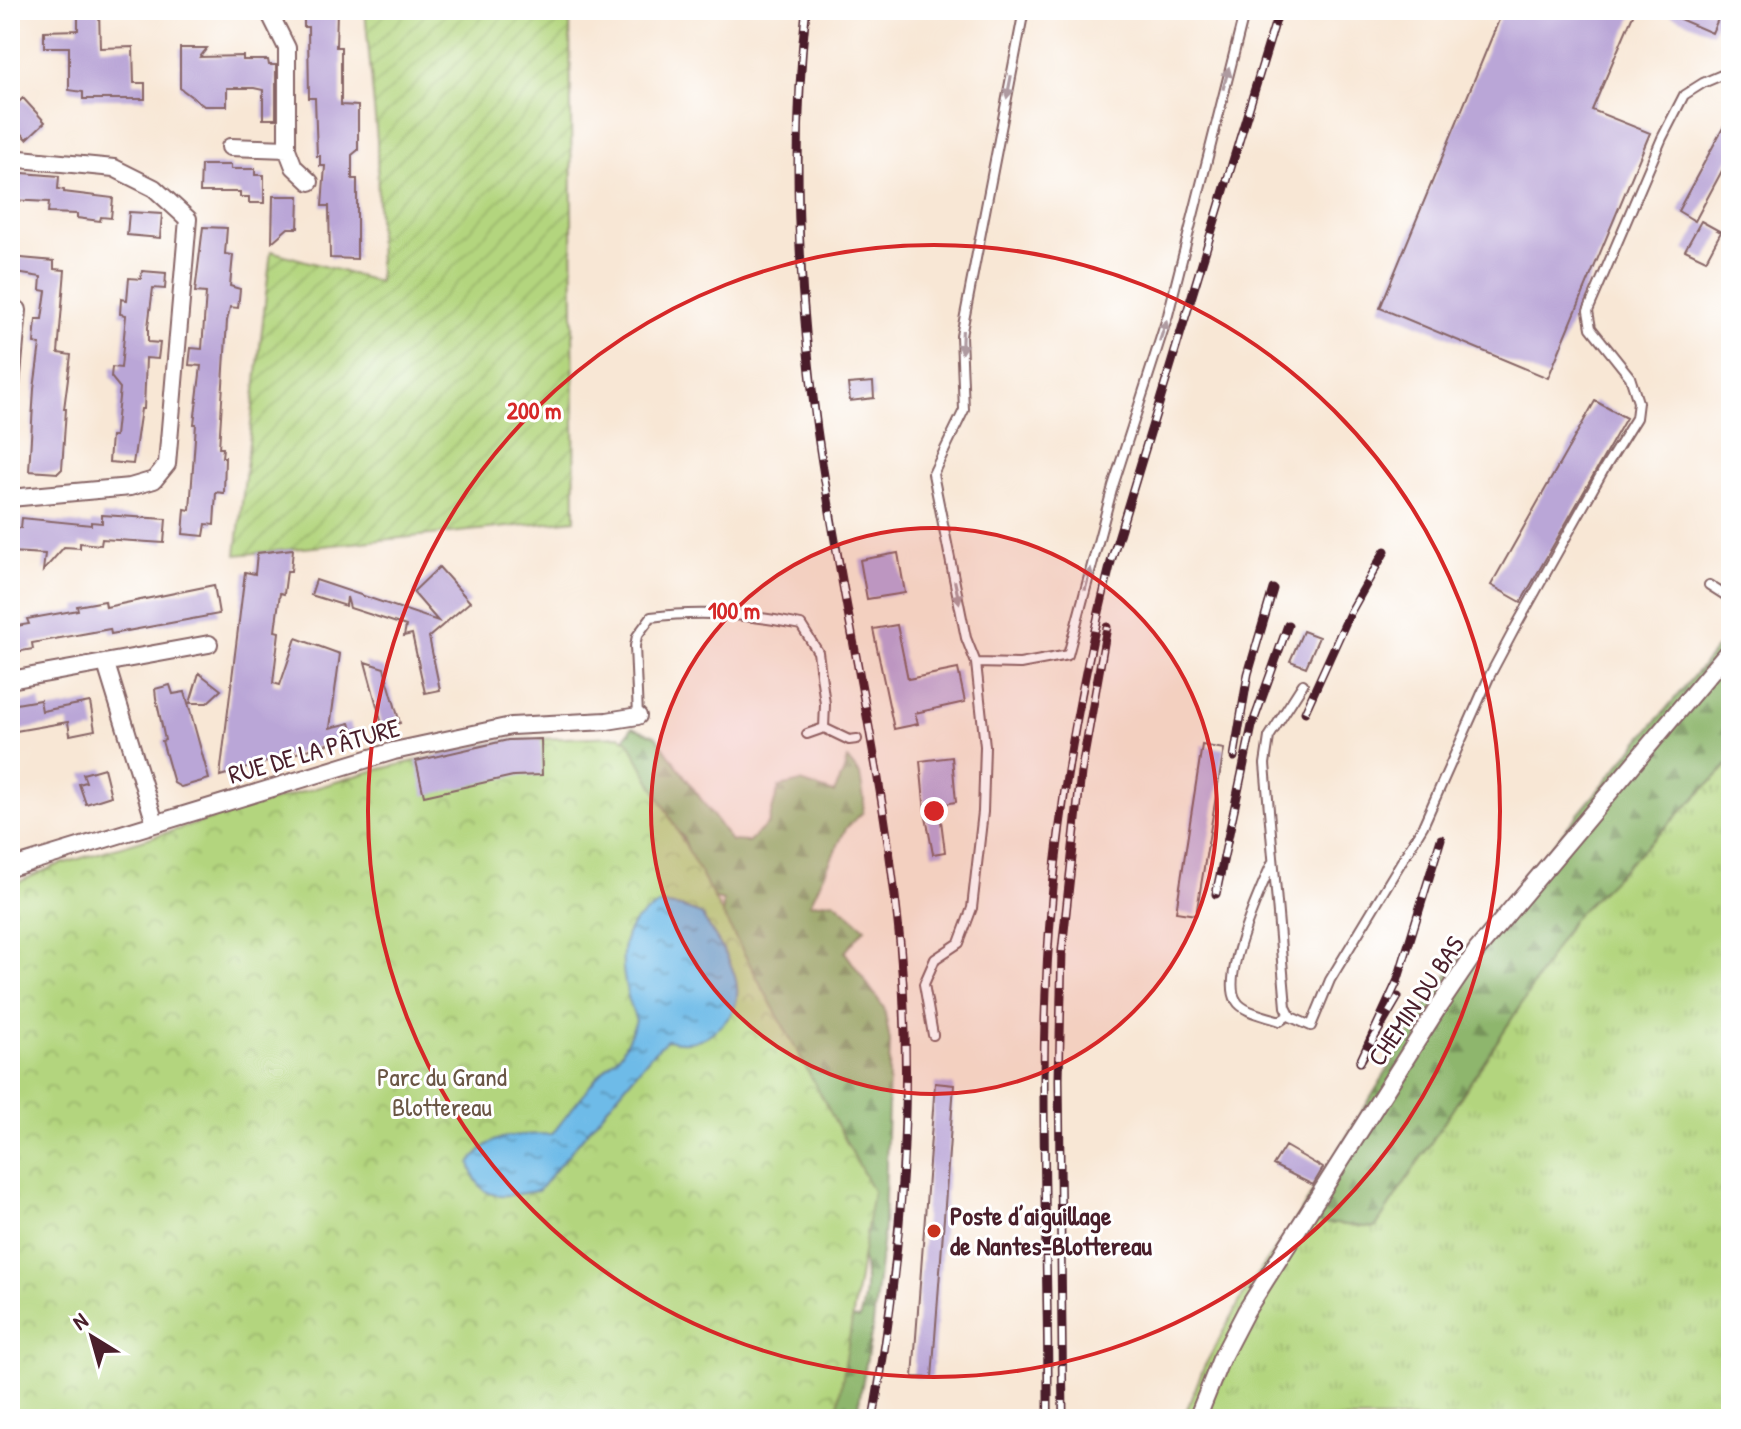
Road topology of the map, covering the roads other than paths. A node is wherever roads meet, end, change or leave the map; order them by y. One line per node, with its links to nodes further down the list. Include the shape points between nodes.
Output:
1 (268, 10): 6 (street, via 287,48)
2 (1024, 10): 16 (lane, one-way to 16, via 961,336 964,410 933,474 966,638)
3 (1245, 10): 16 (lane, one-way to 3, via 1020,664 1068,655 1113,486 1168,315)
4 (1731, 61): 27 (lane, via 1724,74 1684,95 1588,311 1591,328 1630,377 1638,402 1636,418 1515,628 1423,826 1330,980 1311,1026)
5 (230, 147): 6 (street)
6 (287, 149): 8 (street, via 294,167)
7 (10, 158): 11 (street, via 114,168 154,188 188,219 167,464 154,480 130,487)
8 (310, 182)
9 (18, 310): 10 (street)
10 (10, 396)
11 (10, 498)
12 (1709, 585): 13 (lane)
13 (1731, 599)
14 (209, 644): 17 (street)
15 (1731, 648): 29 (street, CHEMIN DU BAS, via 1477,950 1246,1311)
16 (976, 663): 28 (lane, via 985,746 972,908 959,943 935,959 924,984)
17 (106, 664): 18 (street); 24 (street)
18 (10, 680)
19 (1303, 684): 25 (lane, via 1275,725 1266,752)
20 (638, 716): 21 (lane, via 635,646 651,617 689,612 759,616 801,625 818,652); 24 (street, RUE DE LA PÂTURE, via 511,726 394,751)
21 (824, 728): 22 (lane); 23 (lane)
22 (807, 734)
23 (857, 739)
24 (155, 823): 26 (street, RUE DE LA PÂTURE)
25 (1273, 861): 27 (lane); 27 (lane, via 1245,927 1232,991 1243,1008 1280,1021)
26 (10, 868)
27 (1289, 1015)
28 (933, 1035)
29 (1197, 1419)

